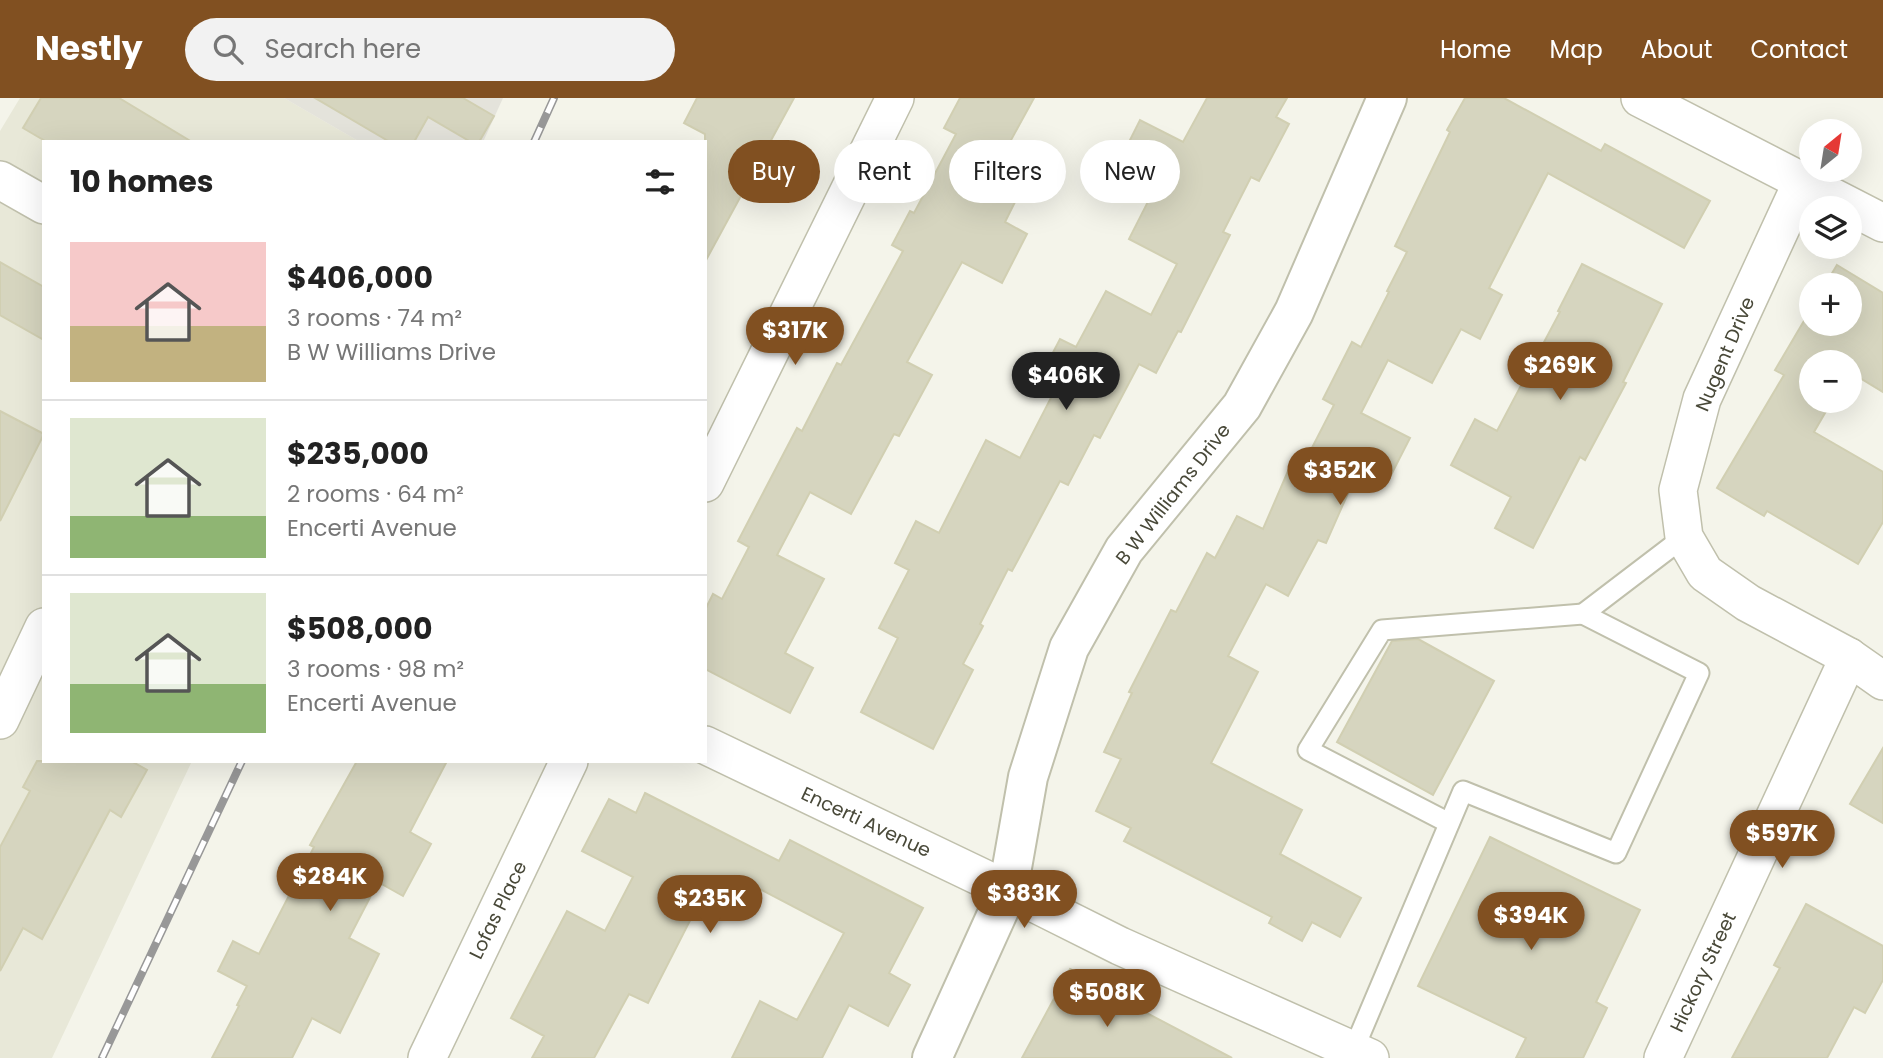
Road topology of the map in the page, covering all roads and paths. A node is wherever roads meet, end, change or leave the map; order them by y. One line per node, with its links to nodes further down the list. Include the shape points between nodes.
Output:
1 (895, 98): 10 (street)
2 (1387, 98): 20 (street, B W Williams Drive, via 1294,312 1242,407 1124,550 1069,648 1027,777)
3 (1640, 98): 4 (street)
4 (1799, 178)
5 (0, 180): 8 (street)
6 (1801, 182): 11 (street, Nugent Drive, via 1703,399 1678,490)
7 (1806, 182): 9 (street)
8 (42, 204)
9 (1883, 223)
10 (707, 479)
11 (1684, 537): 12 (lane); 14 (street, Nugent Drive, via 1705,573 1748,603)
12 (1583, 614): 19 (lane, via 1382,630 1308,751); 19 (lane, via 1699,673 1616,853 1463,791)
13 (42, 631): 16 (street)
14 (1849, 657): 15 (street, Nugent Drive); 24 (street, Hickory Street)
15 (1883, 681)
16 (0, 720)
17 (707, 747): 20 (street, Encerti Avenue)
18 (568, 763): 22 (street, Lofas Place)
19 (1449, 823): 21 (lane)
20 (1009, 890): 21 (street, Encerti Avenue, via 1120,946); 23 (street, B W Williams Drive)
21 (1362, 1054)
22 (427, 1058)
23 (932, 1058)
24 (1663, 1058)

